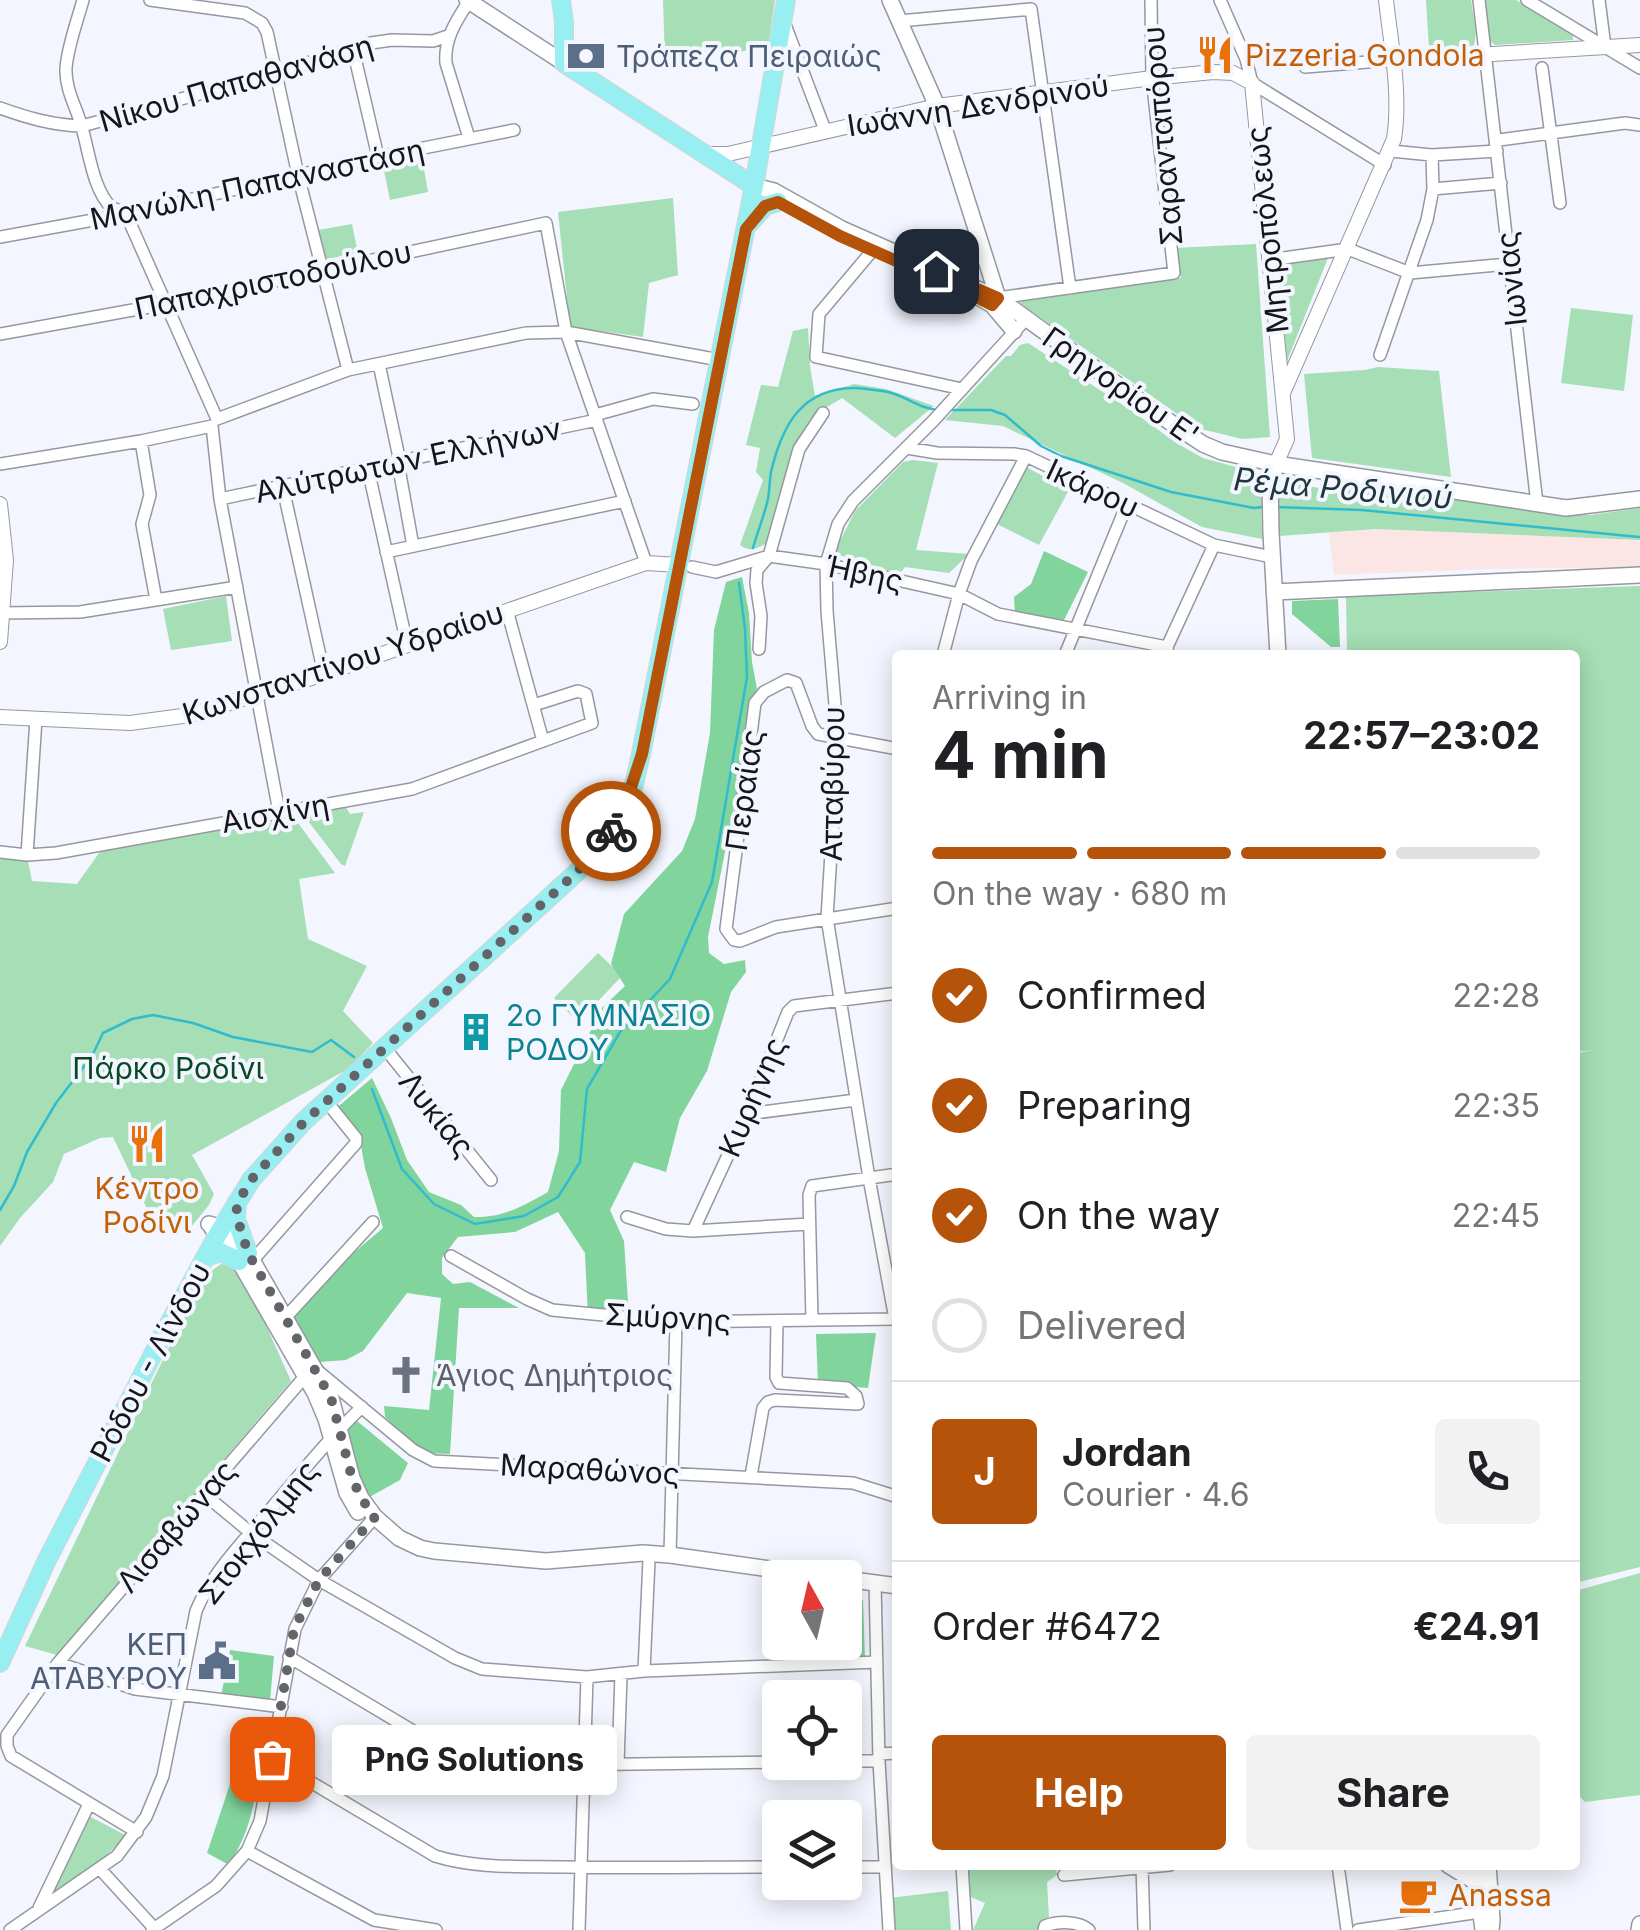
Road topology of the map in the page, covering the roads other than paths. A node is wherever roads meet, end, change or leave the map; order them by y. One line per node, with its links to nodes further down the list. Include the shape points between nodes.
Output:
1 (84, 0): 31 (street, via 66,71)
2 (150, 0): 24 (street, via 254,16 267,32)
3 (561, 0): 20 (main road)
4 (890, 0): 13 (main road)
5 (1152, 0): 25 (street, Σαρανταπόρου)
6 (1220, 0): 26 (street, Μητροπόλεως)
7 (1386, 0): 19 (street)
8 (1479, 0): 18 (street, Ιωνίας)
9 (1527, 0): 16 (street)
10 (1600, 0): 16 (street)
11 (468, 1): 14 (street); 20 (main road)
12 (784, 9): 33 (street); 36 (main road, Ρόδου - Λίνδου)
13 (899, 21): 27 (street, via 1031,9); 28 (main road)
14 (448, 36): 17 (street, Νίκου Παπαθανάση); 35 (street, via 446,63)
15 (1640, 45): 16 (street)
16 (1605, 47): 18 (street); 23 (street)
17 (353, 49): 24 (street, Νίκου Παπαθανάση); 40 (street)
18 (1486, 54): 19 (street); 37 (street, Ιωνίας)
19 (1393, 60): 21 (street); 41 (street, via 1397,123)
20 (564, 63): 38 (main road)
21 (1305, 67)
22 (1542, 68): 34 (street)
23 (1640, 68)
24 (276, 73): 31 (street, Νίκου Παπαθανάση); 42 (street)
25 (1152, 78): 26 (street, Ιωάννη Δενδρινού, via 1213,72); 27 (street, Ιωάννη Δενδρινού); 57 (street, Σαρανταπόρου, via 1174,273)
26 (1252, 83): 41 (street); 53 (street, Μητροπόλεως)
27 (1043, 91): 28 (street, Ιωάννη Δενδρινού); 57 (street)
28 (937, 106): 33 (street, Ιωάννη Δενδρινού); 58 (main road)
29 (0, 108): 31 (street)
30 (1640, 124): 34 (street)
31 (82, 126): 48 (street, via 99,186 112,208)
32 (514, 130): 35 (street, Μανώλη Παπαναστάση)
33 (826, 130): 36 (street, Ιωάννη Δενδρινού)
34 (1551, 133): 37 (street); 47 (street)
35 (468, 138): 40 (street, Μανώλη Παπαναστάση)
36 (762, 145): 38 (street, Ιωάννη Δενδρινού); 44 (main road, Ρόδου - Λίνδου)
37 (1498, 146): 39 (street); 43 (street, Ιωνίας)
38 (704, 154): 44 (main road)
39 (1432, 155): 41 (street); 45 (street)
40 (378, 157): 42 (street, Μανώλη Παπαναστάση)
41 (1388, 158): 52 (street)
42 (298, 174): 48 (street, Μανώλη Παπαναστάση); 55 (street)
43 (1501, 183): 45 (street); 54 (street, Ιωνίας)
44 (758, 188): 46 (main road); 49 (main road, Ρόδου - Λίνδου); 51 (main road)
45 (1433, 189): 56 (street)
46 (778, 202): 49 (main road, via 765,206); 51 (main road)
47 (1560, 203)
48 (126, 214): 50 (street, Μανώλη Παπαναστάση); 59 (street)
49 (746, 229): 64 (main road, Ρόδου - Λίνδου)
50 (0, 237)
51 (874, 248): 58 (main road, Γρηγορίου Ε'); 67 (street, via 818,314 816,356)
52 (1348, 248): 53 (street); 56 (street); 68 (street)
53 (1269, 260): 68 (street, Μητροπόλεως)
54 (1508, 264): 56 (street); 86 (street, Ιωνίας)
55 (322, 271): 59 (street, Παπαχριστοδούλου); 61 (street, Παπαχριστοδούλου, via 546,224); 66 (street)
56 (1410, 273): 63 (street)
57 (1070, 288): 58 (street)
58 (995, 302): 60 (main road, Γρηγορίου Ε')
59 (166, 304): 62 (street, Παπαχριστοδούλου); 72 (street)
60 (1020, 325): 67 (street, Ατταβύρου); 78 (main road, Γρηγορίου Ε', via 1203,444)
61 (566, 332): 64 (street); 65 (street, via 526,333); 71 (street)
62 (0, 334)
63 (1380, 356)
64 (720, 360): 94 (main road, Ρόδου - Λίνδου)
65 (379, 364): 66 (street); 76 (street)
66 (348, 370): 72 (street)
67 (962, 389): 74 (street, Ατταβύρου)
68 (1283, 394): 78 (street, Μητροπόλεως, via 1287,439)
69 (693, 404): 71 (street, Αλύτρωτων Ελλήνων, via 652,399)
70 (823, 412): 90 (street, via 799,450)
71 (596, 417): 76 (street, Αλύτρωτων Ελλήνων); 83 (street)
72 (215, 422): 73 (street); 82 (street)
73 (141, 441): 77 (street); 99 (street, via 150,495 142,524)
74 (907, 448): 75 (street, Ικάρου); 93 (street, Ατταβύρου, via 845,512)
75 (1026, 456): 85 (street, Ικάρου); 98 (street)
76 (399, 463): 79 (street, Αλύτρωτων Ελλήνων); 88 (street)
77 (0, 464)
78 (1276, 464): 86 (main road, Γρηγορίου Ε'); 91 (main road, via 1270,482)
79 (368, 469): 80 (street, Αλύτρωτων Ελλήνων); 89 (street)
80 (283, 488): 82 (street, Αλύτρωτων Ελλήνων); 111 (street)
81 (1640, 499): 86 (main road, Γρηγορίου Ε', via 1579,508)
82 (220, 500): 96 (street)
83 (625, 501): 88 (street); 92 (street)
84 (0, 504): 101 (street, via 6,545)
85 (1127, 504): 87 (street, Ικάρου); 102 (street)
86 (1537, 504)
87 (1214, 544): 91 (street, Ικάρου); 109 (street)
88 (413, 546): 89 (street)
89 (386, 552): 104 (street)
90 (769, 556): 93 (street, Ήβης); 94 (street, via 716,572); 105 (street, via 757,570)
91 (1272, 557): 97 (main road)
92 (646, 563): 94 (street, Κωνσταντίνου Υδραίου); 100 (street, Κωνσταντίνου Υδραίου)
93 (826, 564): 98 (street, Ήβης); 116 (street, Ατταβύρου)
94 (686, 566): 126 (main road, Ρόδου - Λίνδου, via 634,784 618,819 577,872)
95 (1640, 576): 97 (main road)
96 (236, 587): 99 (street); 112 (street)
97 (1279, 591): 110 (main road)
98 (959, 594): 102 (street, Ήβης, via 998,614); 106 (street)
99 (156, 600): 101 (street, via 80,612)
100 (508, 610): 104 (street, Κωνσταντίνου Υδραίου); 113 (street)
101 (1, 613): 103 (street)
102 (1074, 630): 107 (street); 108 (street, Ήβης)
103 (0, 642)
104 (406, 644): 111 (street, Κωνσταντίνου Υδραίου)
105 (759, 649)
106 (944, 650)
107 (1067, 650)
108 (1164, 650)
109 (1168, 650)
110 (1278, 650)
111 (324, 674): 112 (street, Κωνσταντίνου Υδραίου)
112 (257, 694): 115 (street, Κωνσταντίνου Υδραίου, via 163,720); 119 (street)
113 (534, 705): 117 (street); 117 (street, Αισχίνη, via 586,694 592,723)
114 (0, 717): 115 (street, Κωνσταντίνου Υδραίου)
115 (36, 719): 121 (street)
116 (838, 740): 118 (street); 123 (street, Ατταβύρου); 123 (street, Περαίας, via 812,726 796,683 779,682 755,704 726,929 740,941)
117 (543, 741): 119 (street, Αισχίνη, via 412,789)
118 (892, 748)
119 (280, 812): 121 (street, Αισχίνη)
120 (0, 852): 121 (street, Αισχίνη)
121 (27, 855)
122 (892, 909): 123 (street)
123 (826, 918): 125 (street, Ατταβύρου)
124 (892, 995): 125 (street, Κυρήνης)
125 (840, 1000): 127 (street, Ατταβύρου); 129 (street, Κυρήνης, via 788,1012)
126 (384, 1047): 128 (main road, Ρόδου - Λίνδου); 132 (street, Λυκίας); 137 (main road, Ρόδου - Λίνδου, via 295,1114 242,1174)
127 (856, 1100): 129 (street); 131 (street, Ατταβύρου)
128 (326, 1101): 133 (main road, Ρόδου - Λίνδου); 141 (street, via 356,1143)
129 (746, 1114): 138 (street, Κυρήνης)
130 (892, 1175): 131 (street)
131 (869, 1178): 136 (street, via 812,1186); 142 (street, Ατταβύρου)
132 (490, 1180)
133 (238, 1202): 137 (main road, Ρόδου - Λίνδου); 141 (main road)
134 (627, 1217): 138 (street)
135 (373, 1222): 143 (street)
136 (809, 1224): 138 (street); 146 (street)
137 (216, 1228): 139 (main road, Ρόδου - Λίνδου); 141 (main road); 164 (main road, Ρόδου - Λίνδου, via 36,1554)
138 (693, 1231)
139 (206, 1256): 141 (main road); 168 (main road, Ρόδου - Λίνδου)
140 (452, 1256): 147 (street, Σμύρνης, via 552,1310)
141 (246, 1258): 143 (main road); 148 (main road)
142 (892, 1298)
143 (285, 1318): 148 (main road)
144 (892, 1319): 146 (street, Σμύρνης)
145 (777, 1320): 146 (street, Σμύρνης); 147 (street, Σμύρνης); 152 (street, via 778,1383 846,1388 858,1404 768,1402)
146 (812, 1320)
147 (676, 1322): 151 (street)
148 (312, 1377): 149 (street, Μαραθώνος); 150 (main road, via 331,1398); 153 (street, Λισαβώνας)
149 (362, 1407): 150 (street, Στοκχόλμης); 151 (street, Μαραθώνος, via 434,1460)
150 (335, 1433): 155 (main road); 156 (street, Στοκχόλμης)
151 (672, 1473): 152 (street, Μαραθώνος); 157 (street)
152 (751, 1476): 154 (street, Μαραθώνος, via 853,1483)
153 (204, 1494): 156 (street); 166 (street, Λισαβώνας)
154 (892, 1495)
155 (372, 1520): 157 (main road, via 408,1544 434,1551 546,1561); 158 (main road, via 397,1546 428,1559 555,1568); 160 (street)
156 (250, 1534): 160 (street); 172 (street, Στοκχόλμης, via 202,1596)
157 (670, 1555): 158 (main road); 159 (main road)
158 (649, 1560): 169 (street)
159 (762, 1568)
160 (319, 1580): 165 (street, via 294,1629); 171 (street, via 482,1669)
161 (862, 1581): 162 (main road)
162 (875, 1583): 163 (main road); 167 (street)
163 (892, 1585)
164 (0, 1635)
165 (289, 1658): 173 (street); 179 (street, via 469,1760 496,1766)
166 (58, 1662): 172 (street, via 135,1689); 181 (street, Λισαβώνας, via 7,1735 7,1746 11,1756)
167 (877, 1662): 169 (street); 175 (street)
168 (0, 1663)
169 (644, 1672): 170 (street)
170 (621, 1676): 171 (street); 180 (street)
171 (588, 1677): 179 (street)
172 (180, 1696): 173 (street); 182 (street, Στοκχόλμης, via 163,1776)
173 (282, 1707): 176 (street)
174 (892, 1754): 175 (street)
175 (879, 1757): 177 (street); 187 (street)
176 (272, 1759): 183 (street); 184 (street, via 435,1856 476,1865)
177 (862, 1759)
178 (762, 1762): 180 (street)
179 (585, 1763): 180 (street); 184 (street)
180 (618, 1763)
181 (89, 1804): 182 (street); 198 (street)
182 (137, 1832): 188 (street, Στοκχόλμης)
183 (248, 1851): 200 (street, via 216,1886); 202 (street, via 374,1920)
184 (582, 1867): 185 (street); 203 (street)
185 (762, 1867)
186 (862, 1867): 187 (street)
187 (885, 1867): 204 (street)
188 (100, 1869): 198 (street, Στοκχόλμης); 200 (street)
189 (962, 1870): 205 (street)
190 (1113, 1870): 196 (street)
191 (1142, 1870): 208 (street)
192 (1339, 1870): 209 (street)
193 (1456, 1870): 197 (main road)
194 (1476, 1870): 197 (main road)
195 (1488, 1870): 212 (main road)
196 (1064, 1875)
197 (1477, 1883): 199 (main road)
198 (39, 1908): 201 (street, Στοκχόλμης)
199 (1480, 1912): 210 (street); 211 (main road)
200 (153, 1929)
201 (10, 1930)
202 (436, 1930)
203 (580, 1930)
204 (889, 1930)
205 (966, 1930)
206 (1044, 1930): 207 (street, via 1052,1923)
207 (1090, 1930)
208 (1144, 1930)
209 (1346, 1930)
210 (1358, 1930)
211 (1482, 1930)
212 (1490, 1930)

